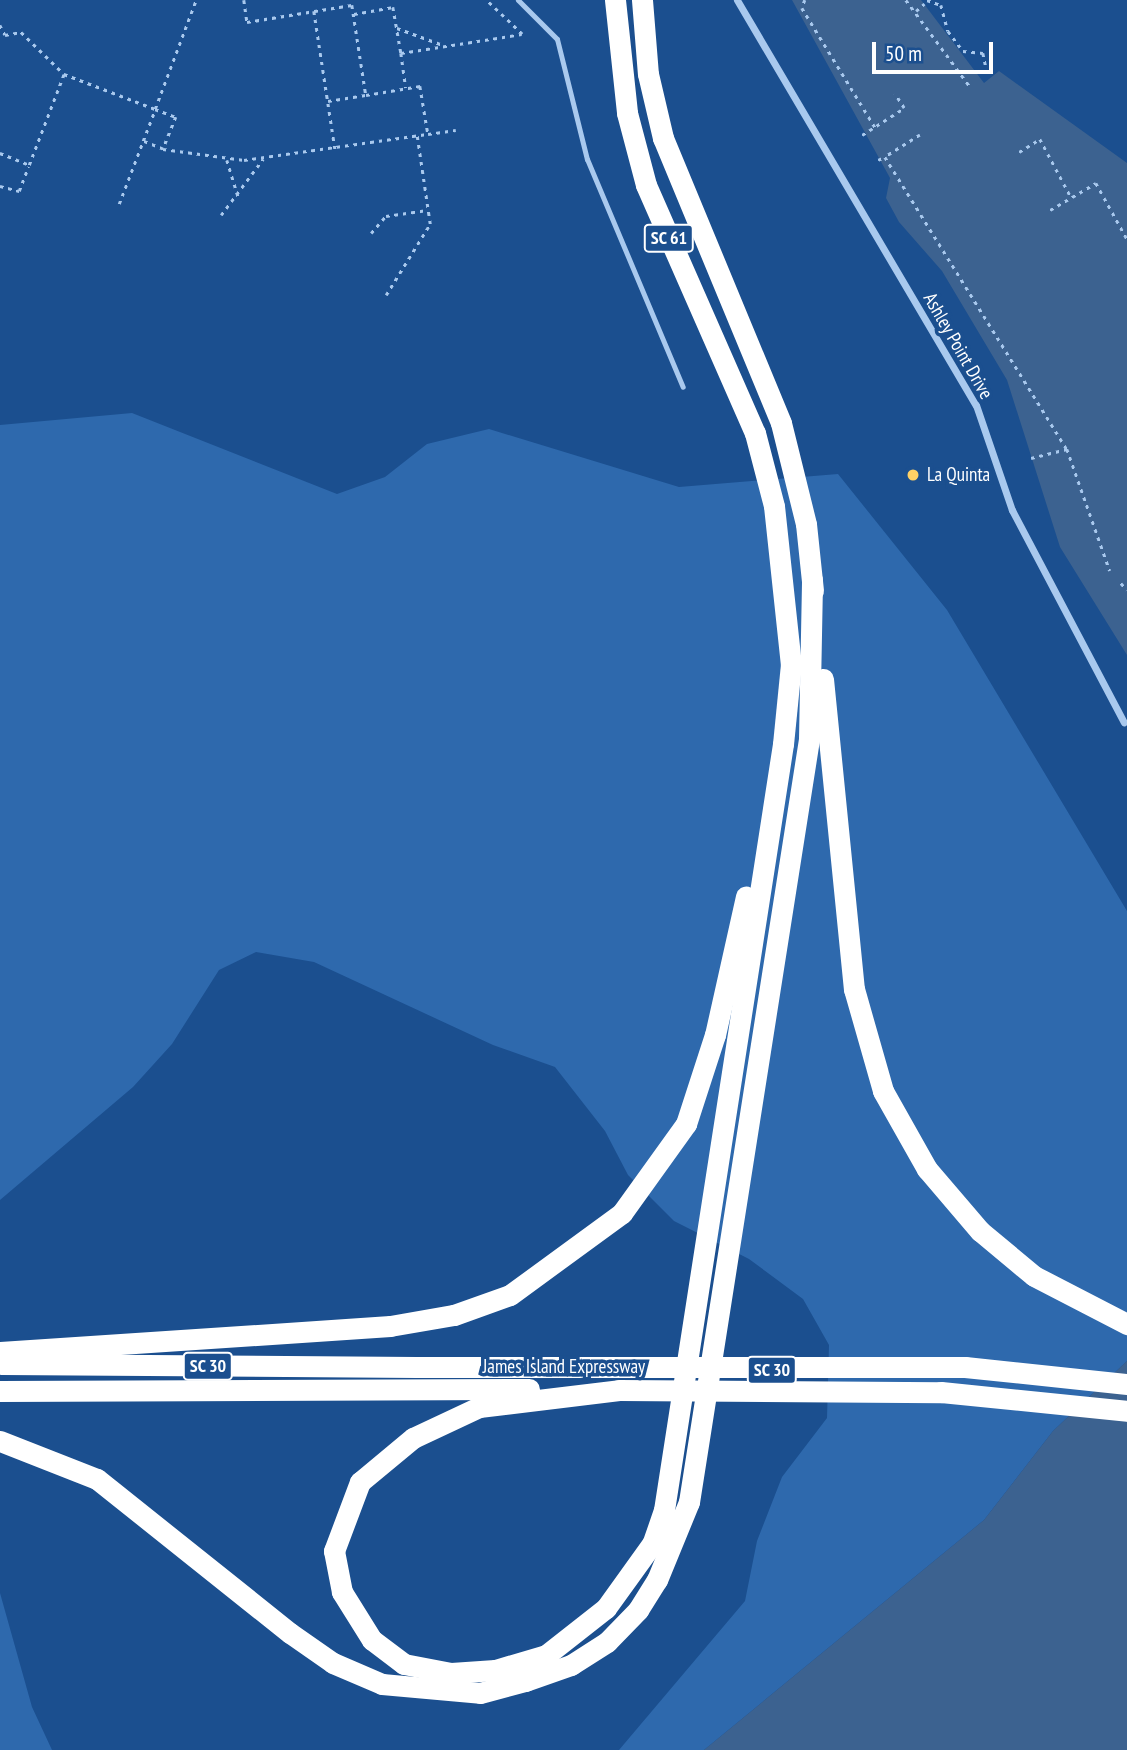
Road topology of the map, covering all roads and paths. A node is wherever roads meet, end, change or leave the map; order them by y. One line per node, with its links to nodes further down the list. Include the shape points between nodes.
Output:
1 (196, 0): 26 (path)
2 (244, 0): 12 (path, via 247,22)
3 (486, 0): 17 (path, via 522,34)
4 (518, 0): 53 (lane, via 556,39 587,159)
5 (642, 0): 57 (highway, SC 61, via 648,74 663,138 792,458)
6 (737, 0): 60 (street, Ashley Point Drive, via 976,405 1012,510)
7 (805, 0): 27 (path, via 802,8)
8 (906, 0): 13 (path)
9 (928, 0): 19 (path, via 941,5 948,30 964,51 983,53)
10 (613, 3): 61 (highway, SC 61, via 627,113 646,185 764,464 789,595 791,664)
11 (924, 4): 13 (path)
12 (314, 11): 14 (path, via 352,5); 25 (path)
13 (914, 12): 21 (path)
14 (354, 14): 16 (path, via 393,7); 24 (path)
15 (0, 25): 20 (path, via 5,34 21,32)
16 (397, 28): 17 (path); 18 (path)
17 (446, 46): 18 (path)
18 (401, 53): 22 (path)
19 (986, 67)
20 (64, 74): 26 (path); 42 (path)
21 (971, 88)
22 (407, 89): 24 (path); 29 (path, via 420,86)
23 (895, 94): 27 (path, via 904,108)
24 (366, 95): 25 (path)
25 (328, 101): 35 (path)
26 (155, 110): 33 (path); 34 (path, via 176,117)
27 (875, 127): 30 (path)
28 (456, 130): 29 (path)
29 (428, 134): 32 (path)
30 (862, 135)
31 (920, 135): 38 (path)
32 (417, 136): 35 (path); 47 (path)
33 (143, 141): 34 (path); 46 (path)
34 (163, 149): 39 (path)
35 (335, 149): 40 (path)
36 (1019, 152): 45 (path, via 1040,139)
37 (0, 153): 42 (path)
38 (885, 157): 41 (path); 54 (path)
39 (227, 159): 40 (path); 44 (path)
40 (263, 159): 44 (path)
41 (878, 160)
42 (29, 165): 43 (path, via 19,191)
43 (0, 186)
44 (238, 197): 49 (path)
45 (1071, 197): 48 (path); 51 (path, via 1096,183)
46 (119, 204)
47 (428, 209): 50 (path, via 386,216); 52 (path, via 430,224)
48 (1049, 210)
49 (220, 215)
50 (371, 233)
51 (1127, 239)
52 (386, 296)
53 (683, 387)
54 (1068, 449): 55 (path); 56 (path)
55 (1031, 457)
56 (1110, 571)
57 (812, 580): 62 (highway, via 854,989 883,1091 928,1169 980,1231 1034,1276); 69 (highway, bridge, via 809,739 689,1502 657,1580 638,1610 607,1642 571,1665 525,1681 480,1693 382,1684 333,1664 97,1479)
58 (1121, 583): 59 (path)
59 (1127, 590)
60 (1124, 722)
61 (783, 744): 63 (highway, via 715,1035 686,1124 622,1213 567,1258 510,1295 454,1315 390,1326); 66 (highway, bridge, via 664,1510 652,1544 635,1576 606,1608 546,1655 495,1670 451,1673 404,1664 372,1640 342,1592 334,1551 360,1482 413,1438 480,1407)
62 (1127, 1324)
63 (0, 1352)
64 (0, 1364): 65 (highway, James Island Expressway / SC 30, bridge, via 965,1367)
65 (1127, 1384)
66 (619, 1390): 67 (highway, James Island Expressway / SC 30); 68 (highway, James Island Expressway / SC 30, bridge, via 941,1392)
67 (0, 1391)
68 (1127, 1411)
69 (0, 1441)

